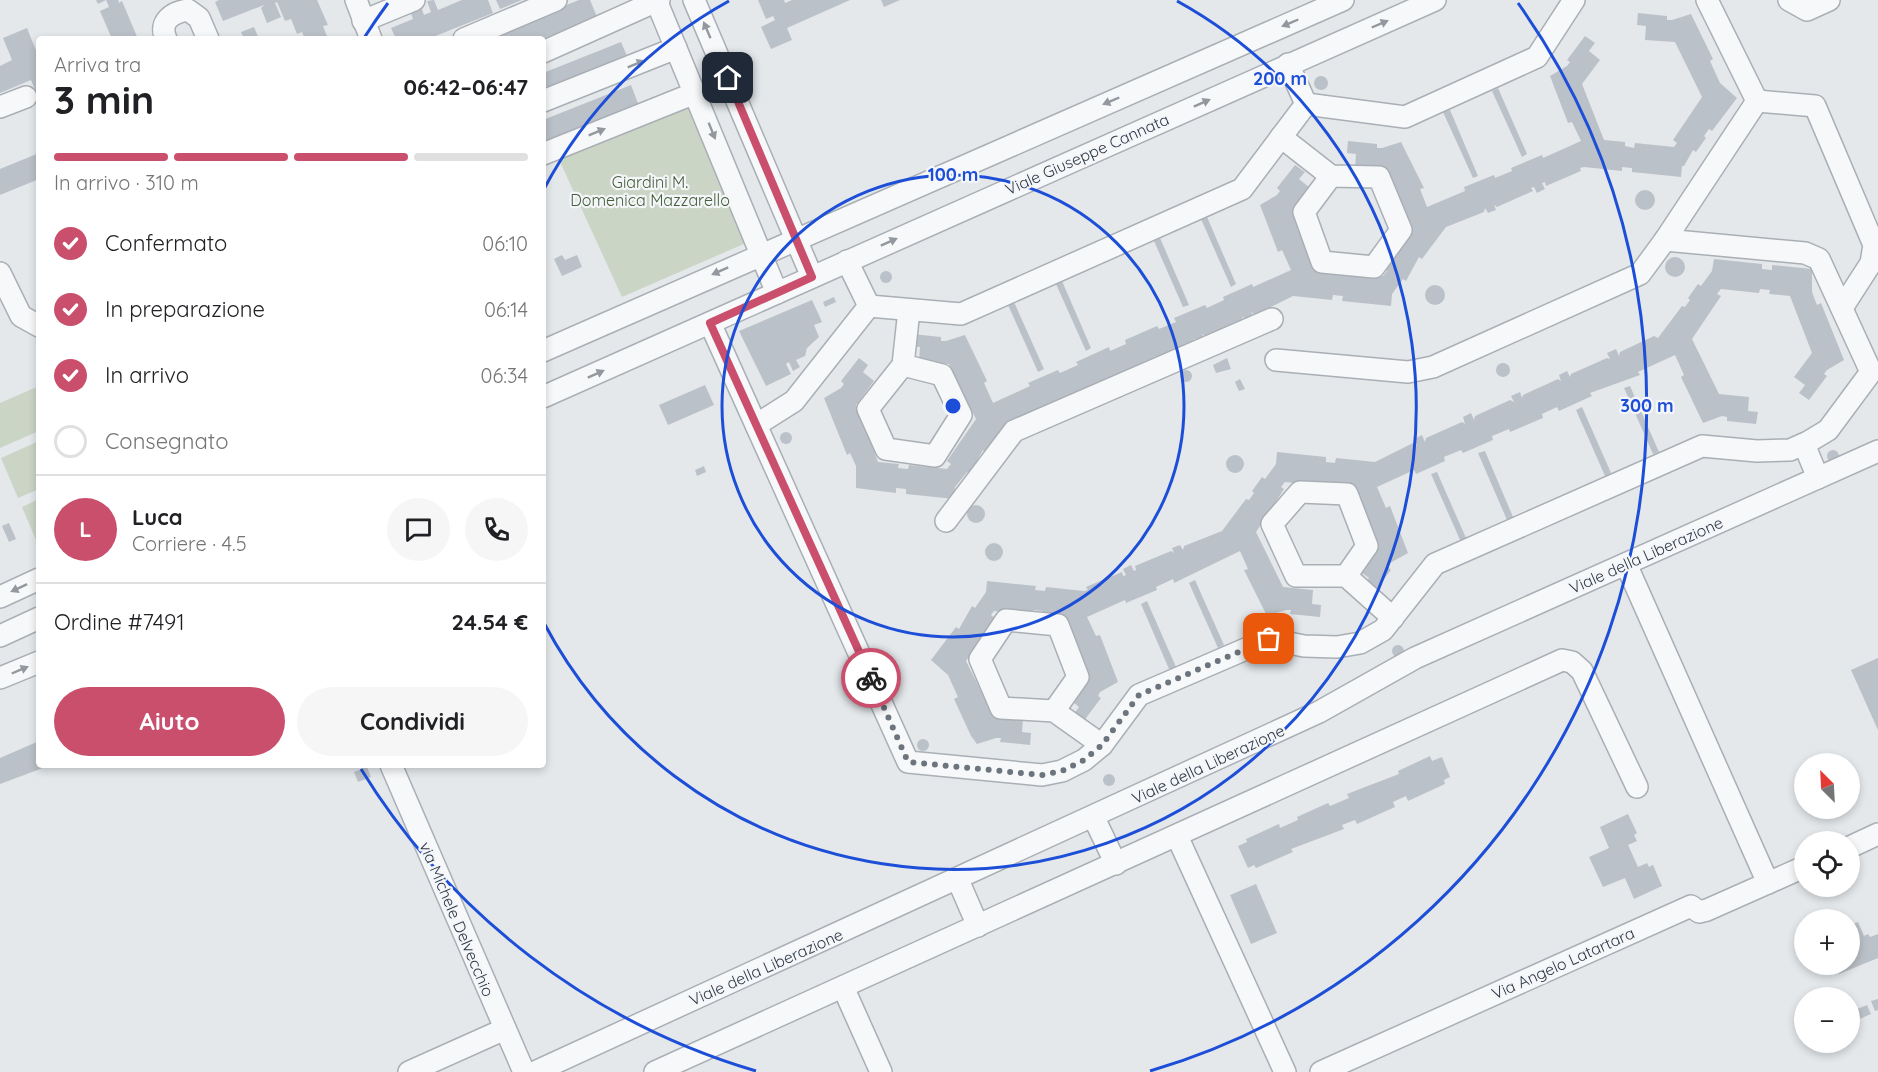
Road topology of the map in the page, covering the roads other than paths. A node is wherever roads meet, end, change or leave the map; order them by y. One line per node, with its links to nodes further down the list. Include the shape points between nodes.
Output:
1 (356, 0): 12 (street)
2 (414, 0): 12 (street)
3 (556, 0): 15 (street)
4 (657, 0): 16 (street); 17 (street)
5 (694, 0): 28 (street, one-way to 5)
6 (1343, 0): 28 (street, one-way to 28)
7 (1435, 0): 18 (street, Viale Giuseppe Cannata, one-way to 7)
8 (1574, 0): 23 (street, via 1537,57 1405,117)
9 (1707, 0): 22 (street)
10 (1789, 0): 11 (street, via 1807,10)
11 (1829, 0)
12 (367, 30)
13 (165, 36): 14 (street, via 166,20 175,12 188,10 199,18)
14 (207, 36)
15 (471, 36)
16 (676, 48): 19 (street); 21 (street, one-way to 16)
17 (546, 51)
18 (1288, 64): 23 (street); 31 (street, Viale Giuseppe Cannata, one-way to 18)
19 (695, 93): 26 (street, one-way to 19); 30 (street, one-way to 30)
20 (26, 97): 24 (street)
21 (546, 100)
22 (1757, 101): 29 (street); 36 (street, via 1815,106 1874,245 1871,263)
23 (1306, 104): 25 (street)
24 (0, 107)
25 (1281, 137): 27 (street); 37 (street, via 1242,189 961,314)
26 (546, 153)
27 (1331, 176): 27 (street, via 1304,212 1322,262 1374,267 1401,230 1379,177)
28 (795, 238): 30 (street); 33 (street)
29 (1665, 240): 36 (street, via 1805,253 1820,259); 42 (street, via 1640,273 1432,367 1408,372)
30 (760, 254): 34 (street); 41 (street, one-way to 41)
31 (847, 261): 33 (street, Viale Giuseppe Cannata); 35 (street)
32 (0, 273): 40 (street, via 21,316)
33 (812, 277): 34 (street, Viale Giuseppe Cannata)
34 (777, 293): 39 (street, Viale Giuseppe Cannata)
35 (869, 306): 37 (street); 45 (street, via 794,401)
36 (1842, 308): 46 (street, via 1870,372 1827,430)
37 (909, 310): 43 (street)
38 (1272, 319): 49 (street, via 1014,431)
39 (710, 323): 44 (street, Viale Giuseppe Cannata, one-way to 39); 45 (street)
40 (36, 324)
41 (546, 350)
42 (1276, 360)
43 (903, 365): 43 (street, via 868,409 886,449 935,456 961,415 942,375)
44 (546, 397)
45 (756, 425): 60 (street, via 908,762 1042,775 1062,771)
46 (1804, 444): 48 (street); 54 (street, via 1790,450 1768,451 1702,446 1435,564)
47 (1878, 452): 48 (street, Viale della Liberazione)
48 (1818, 478): 50 (street, Viale della Liberazione)
49 (946, 521)
50 (1626, 564): 63 (street, Viale della Liberazione, via 1415,658 1319,712); 70 (street)
51 (1346, 576): 51 (street, via 1367,546 1347,494 1300,492 1272,524 1296,576); 54 (street)
52 (36, 580): 53 (street, one-way to 53)
53 (0, 597)
54 (1393, 618): 60 (street, via 1383,630 1360,643 1337,647 1269,639 1139,695)
55 (36, 619): 56 (street)
56 (0, 636)
57 (36, 663): 58 (street, one-way to 57)
58 (0, 678)
59 (1054, 711): 59 (street, via 1078,677 1058,625 1006,620 980,659 1001,708); 60 (street)
60 (1102, 745)
61 (392, 768): 73 (street, via Michele Delvecchio)
62 (1637, 787): 65 (street, via 1582,671 1572,662 1562,660)
63 (1094, 818): 67 (street); 69 (street, Viale della Liberazione)
64 (1878, 834): 66 (street)
65 (1177, 836): 67 (street); 79 (street)
66 (1860, 842)
67 (1116, 864): 71 (street)
68 (1794, 871): 70 (street, Via Angelo Latartara)
69 (958, 880): 71 (street); 76 (street, Viale della Liberazione)
70 (1768, 883): 80 (street, Via Angelo Latartara, via 1699,912 1691,906)
71 (978, 926): 72 (street)
72 (843, 987): 77 (street); 78 (street)
73 (505, 1029): 74 (street); 75 (street, via Michele Delvecchio)
74 (409, 1072)
75 (524, 1072)
76 (536, 1072)
77 (655, 1072)
78 (881, 1072)
79 (1285, 1072)
80 (1321, 1072)

